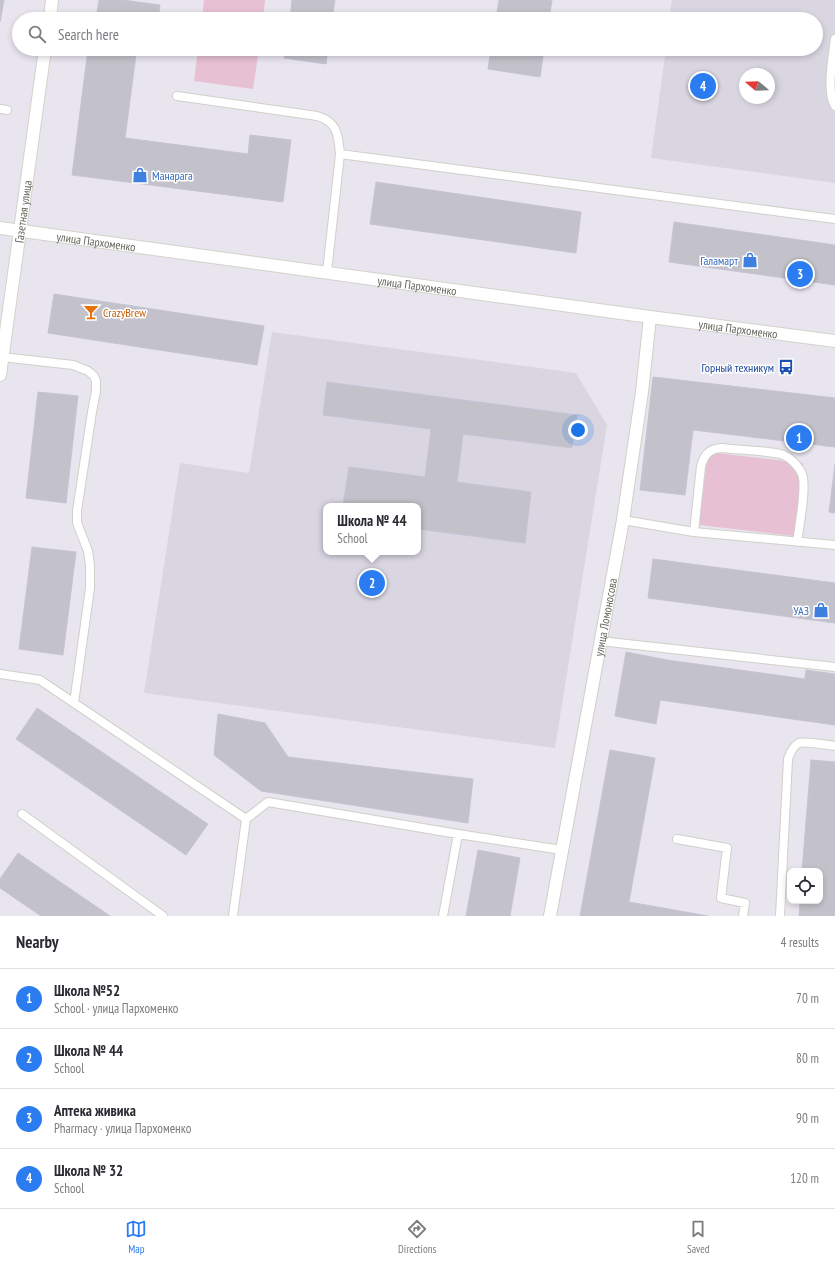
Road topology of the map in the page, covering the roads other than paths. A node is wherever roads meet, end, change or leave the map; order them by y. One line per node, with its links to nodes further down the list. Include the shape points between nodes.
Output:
1 (52, 0): 2 (main road)
2 (51, 12)
3 (835, 39): 6 (lane, via 830,91)
4 (44, 56): 10 (main road, Газетная улица)
5 (177, 96): 7 (lane, via 325,118 336,129)
6 (835, 106)
7 (340, 154): 8 (lane); 11 (lane)
8 (835, 219)
9 (0, 228): 10 (main road, улица Пархоменко)
10 (20, 231): 11 (main road, улица Пархоменко); 14 (main road, Газетная улица)
11 (327, 272): 12 (main road, улица Пархоменко)
12 (650, 317): 13 (main road, улица Пархоменко); 16 (main road, улица Ломоносова)
13 (835, 341)
14 (2, 357): 15 (main road, Газетная улица); 23 (lane, via 73,365 88,371 96,380 77,511 77,523 88,551 90,588)
15 (0, 375)
16 (623, 520): 17 (lane); 20 (main road, улица Ломоносова)
17 (694, 532): 18 (lane); 18 (lane, via 703,458 714,448 721,448 781,454 798,467 803,475 803,490)
18 (797, 542): 19 (lane)
19 (835, 546)
20 (600, 641): 21 (lane); 29 (main road, улица Ломоносова)
21 (835, 667)
22 (0, 674): 23 (lane, via 40,680)
23 (74, 703): 26 (lane)
24 (835, 746): 35 (lane, via 801,742 795,746 788,759)
25 (22, 814): 30 (lane)
26 (246, 819): 27 (lane, via 268,802); 31 (lane)
27 (458, 834): 29 (lane); 32 (lane)
28 (677, 839): 34 (lane, via 727,848 721,898 745,903)
29 (562, 850): 33 (main road, улица Ломоносова)
30 (163, 916)
31 (233, 916)
32 (443, 916)
33 (550, 916)
34 (743, 916)
35 (780, 916)

